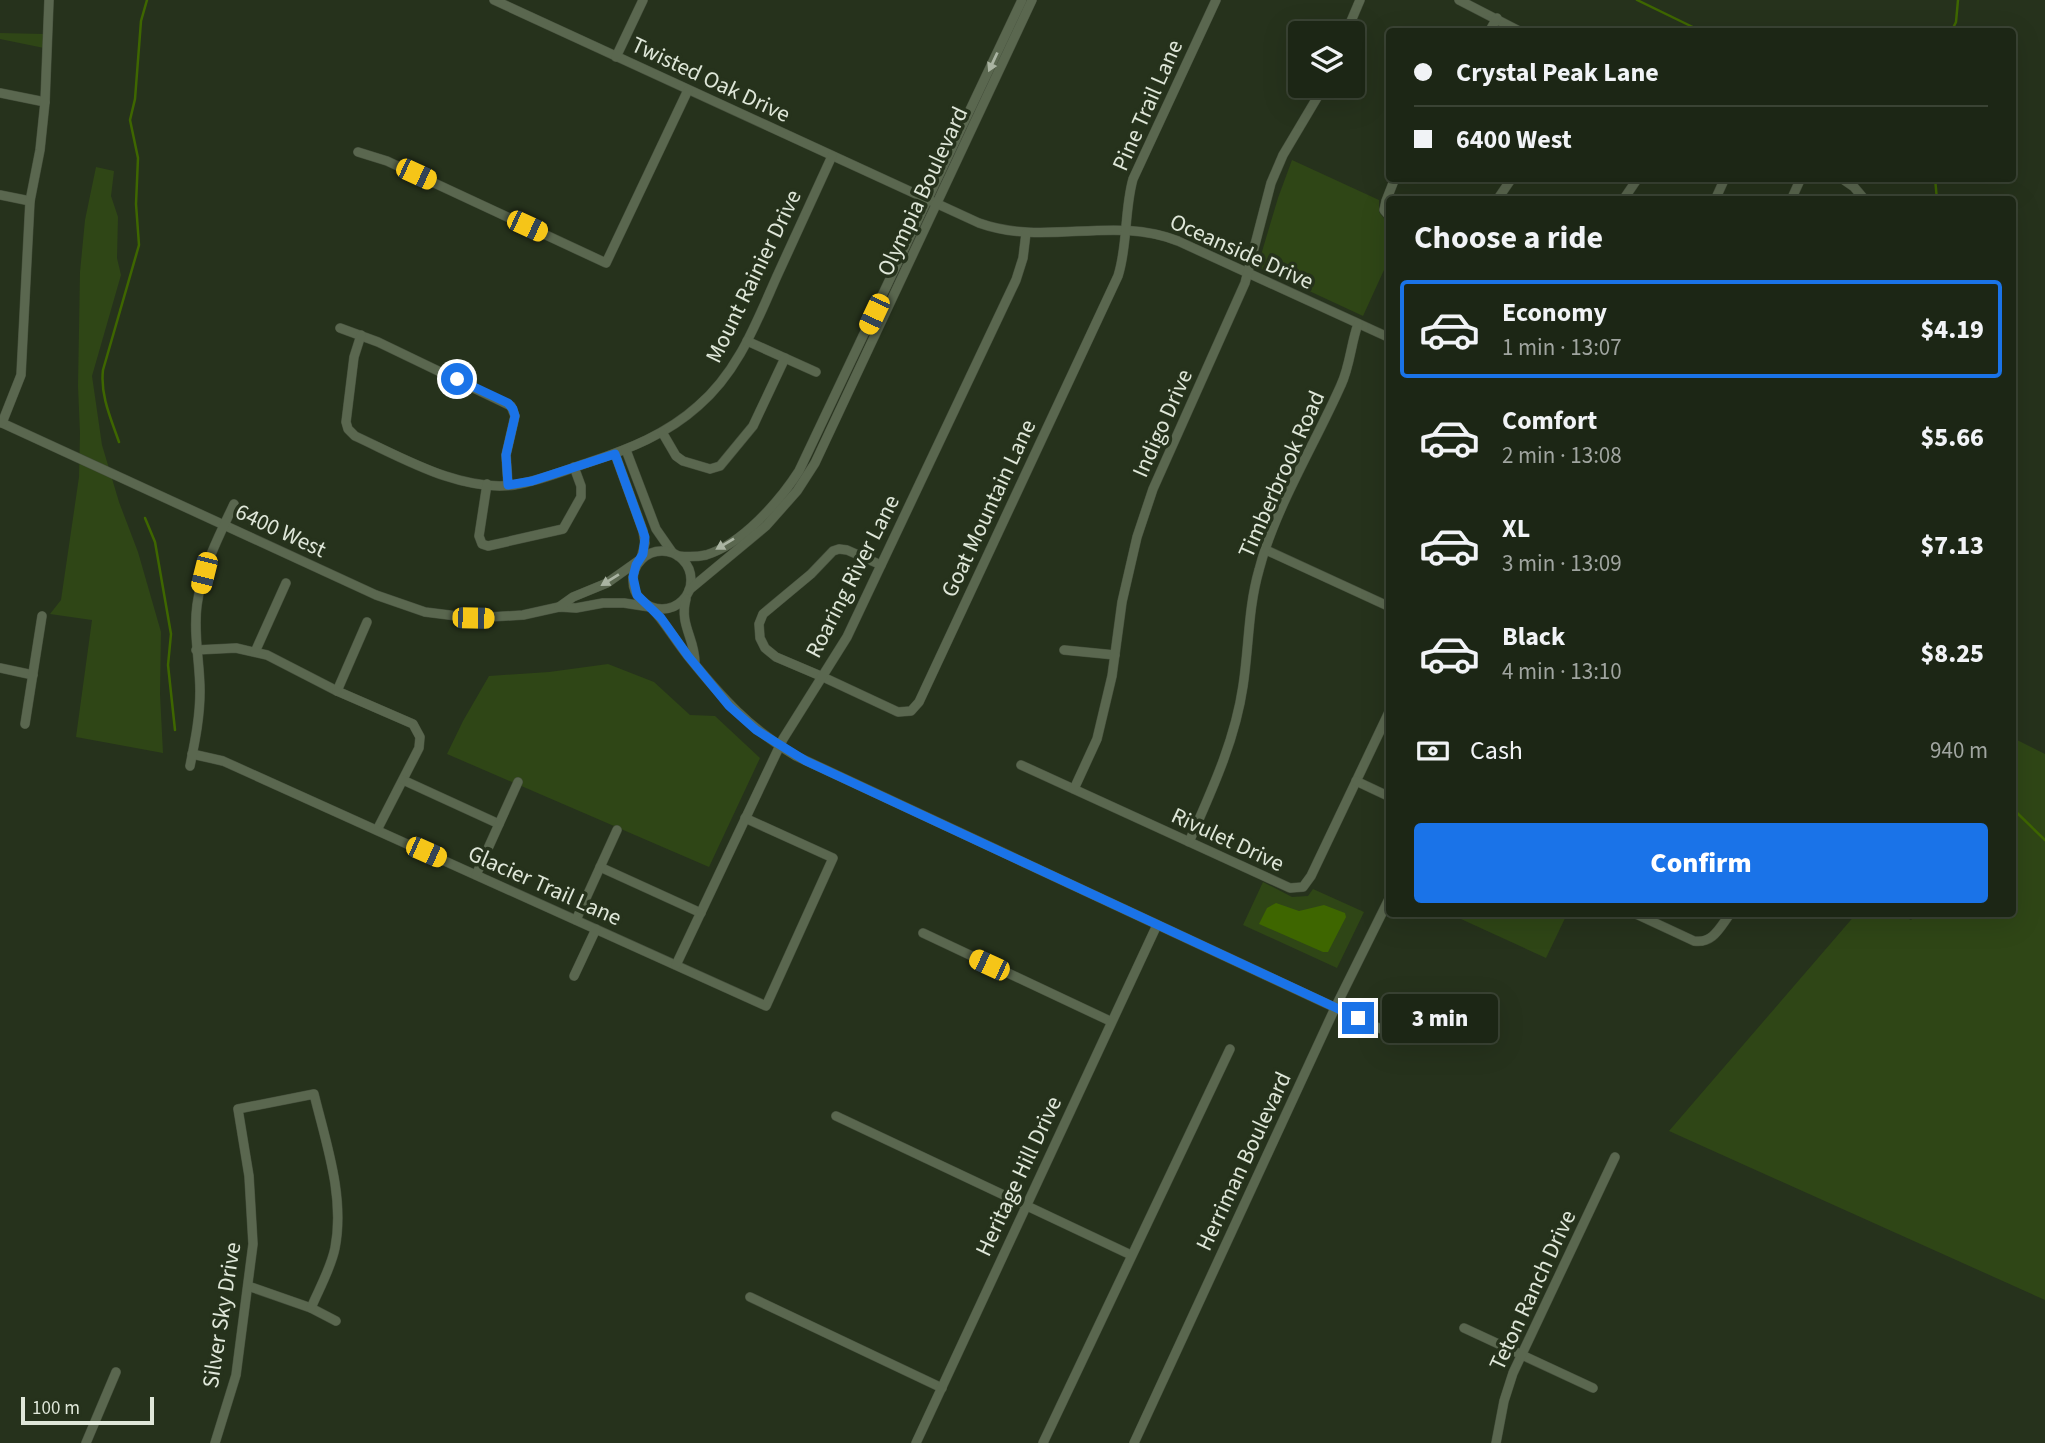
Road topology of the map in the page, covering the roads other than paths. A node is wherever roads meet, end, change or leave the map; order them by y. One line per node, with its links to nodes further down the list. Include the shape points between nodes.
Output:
1 (49, 0): 18 (street)
2 (494, 0): 9 (street, Twisted Oak Drive)
3 (643, 0): 14 (street)
4 (1022, 0): 26 (street, Olympia Boulevard, one-way to 26)
5 (1032, 0): 26 (street, Olympia Boulevard)
6 (1216, 0): 27 (street, Pine Trail Lane, via 1138,168)
7 (1360, 0): 11 (street)
8 (1459, 0): 10 (street)
9 (505, 2): 14 (street, Twisted Oak Drive)
10 (1497, 18): 12 (street); 13 (street)
11 (1351, 21)
12 (1491, 28)
13 (1514, 28)
14 (616, 57): 15 (street, Twisted Oak Drive)
15 (688, 90): 19 (street, via 606,263 387,161); 20 (street, Twisted Oak Drive)
16 (0, 93): 18 (street)
17 (1317, 98): 29 (street, Indigo Drive, via 1283,155)
18 (45, 102): 25 (street)
19 (358, 152)
20 (832, 156): 22 (street, Twisted Oak Drive); 34 (street, Mount Rainier Drive)
21 (1845, 182): 24 (street)
22 (911, 192): 26 (street, Oceanside Drive)
23 (0, 195): 25 (street)
24 (1861, 196)
25 (30, 201): 37 (street, via 21,375)
26 (932, 202): 28 (street, Oceanside Drive, via 990,227); 46 (street, Olympia Boulevard, one-way to 46, via 792,483 765,515 733,540 706,555); 50 (street, Olympia Boulevard, via 807,477 766,526)
27 (1126, 230): 28 (street, Oceanside Drive); 29 (street, Oceanside Drive, via 1167,237); 63 (street, Goat Mountain Lane, via 1118,276 917,705 898,712)
28 (1026, 233): 48 (street, Roaring River Lane, via 1019,273)
29 (1248, 273): 30 (street, Oceanside Drive); 59 (street, Indigo Drive, via 1136,537)
30 (1358, 324): 33 (street, Oceanside Drive); 45 (street, Timberbrook Road, via 1343,381)
31 (340, 328): 32 (street)
32 (361, 335): 41 (street, Mount Rainier Drive, via 346,422 350,432 436,473); 42 (street, via 511,406 515,416 506,455)
33 (1386, 336)
34 (747, 341): 35 (street); 38 (street, Mount Rainier Drive, via 710,395)
35 (785, 358): 36 (street); 38 (street, via 754,426 720,466 710,469 683,461)
36 (816, 372)
37 (1, 422): 44 (street, 6400 West)
38 (662, 432): 39 (street, Mount Rainier Drive)
39 (620, 452): 40 (street, Mount Rainier Drive); 46 (street, via 663,542); 47 (street, via 643,531)
40 (575, 467): 41 (street, via 581,493 564,529 491,545 482,544 479,536); 42 (street, Mount Rainier Drive)
41 (487, 484): 42 (street, Mount Rainier Drive)
42 (508, 485)
43 (234, 504): 44 (street)
44 (224, 525): 52 (street, 6400 West, via 376,595 425,612 489,618); 56 (street, via 200,590)
45 (1266, 550): 51 (street); 80 (street, Timberbrook Road, via 1253,594 1243,687 1232,736)
46 (676, 555): 47 (street, via 656,551); 50 (street, via 689,570)
47 (641, 560): 52 (street, 6400 West, one-way to 52); 53 (street, via 633,583 640,600)
48 (881, 565): 63 (street, Roaring River Lane); 63 (street, Goat Mountain Lane, via 847,550 835,550 760,618 760,639 768,652)
49 (286, 583): 58 (street)
50 (688, 592): 53 (street, via 675,606); 60 (street, via 684,619)
51 (1386, 605)
52 (559, 607): 53 (street, 6400 West, via 614,603)
53 (651, 607): 60 (street)
54 (42, 616): 62 (street)
55 (367, 622): 64 (street)
56 (196, 650): 58 (street); 68 (street, via 200,699)
57 (1064, 650): 59 (street)
58 (255, 652): 64 (street)
59 (1115, 655): 74 (street, Indigo Drive, via 1097,739)
60 (695, 663): 67 (street, via 729,706)
61 (0, 668): 62 (street)
62 (33, 675): 66 (street)
63 (823, 677): 67 (street, Roaring River Lane)
64 (337, 691): 71 (street, via 413,724 420,737 419,748)
65 (1386, 718): 72 (street, Rivulet Drive)
66 (24, 724)
67 (779, 746): 76 (street, Roaring River Lane); 88 (street)
68 (192, 754): 70 (street); 78 (street, Glacier Trail Lane, via 223,761)
69 (1021, 765): 74 (street, Rivulet Drive)
70 (190, 766)
71 (403, 780): 77 (street); 78 (street)
72 (1356, 781): 75 (street); 80 (street, Rivulet Drive, via 1303,887 1290,888)
73 (518, 782): 77 (street)
74 (1074, 789): 80 (street, Rivulet Drive)
75 (1386, 795)
76 (745, 818): 84 (street, Roaring River Lane); 91 (street, Glacier Trail Lane, via 833,858 766,1006)
77 (499, 824): 82 (street)
78 (377, 830): 82 (street, Glacier Trail Lane)
79 (617, 830): 81 (street)
80 (1189, 842)
81 (600, 867): 84 (street); 87 (street)
82 (476, 875): 87 (street, Glacier Trail Lane)
83 (1386, 905): 93 (street, Herriman Boulevard)
84 (701, 913): 91 (street, Roaring River Lane)
85 (1642, 917): 86 (street, via 1694,941 1713,937)
86 (1728, 917)
87 (576, 920): 89 (street, Glacier Trail Lane)
88 (1157, 925): 93 (street); 94 (street, Heritage Hill Drive)
89 (596, 929): 91 (street, Glacier Trail Lane); 92 (street)
90 (923, 933): 94 (street)
91 (676, 965)
92 (574, 976)
93 (1335, 1008): 95 (street); 114 (street, Herriman Boulevard)
94 (1110, 1021): 99 (street, Heritage Hill Drive)
95 (1381, 1029)
96 (1230, 1049): 100 (street)
97 (836, 1116): 99 (street)
98 (1615, 1157): 106 (street, Teton Ranch Drive)
99 (1026, 1205): 100 (street); 108 (street, Heritage Hill Drive)
100 (1131, 1255): 113 (street)
101 (248, 1286): 103 (street); 103 (street, Silver Sky Drive, via 253,1244 238,1108 314,1094 330,1160 338,1226 335,1250); 111 (street, Silver Sky Drive, via 236,1375)
102 (750, 1297): 108 (street)
103 (311, 1308): 104 (street)
104 (336, 1321)
105 (1464, 1328): 106 (street)
106 (1522, 1355): 109 (street); 115 (street, Teton Ranch Drive, via 1504,1401)
107 (116, 1372): 110 (street)
108 (942, 1388): 112 (street, Heritage Hill Drive)
109 (1592, 1388)
110 (86, 1443)
111 (215, 1443)
112 (916, 1443)
113 (1044, 1443)
114 (1134, 1443)
115 (1496, 1443)

